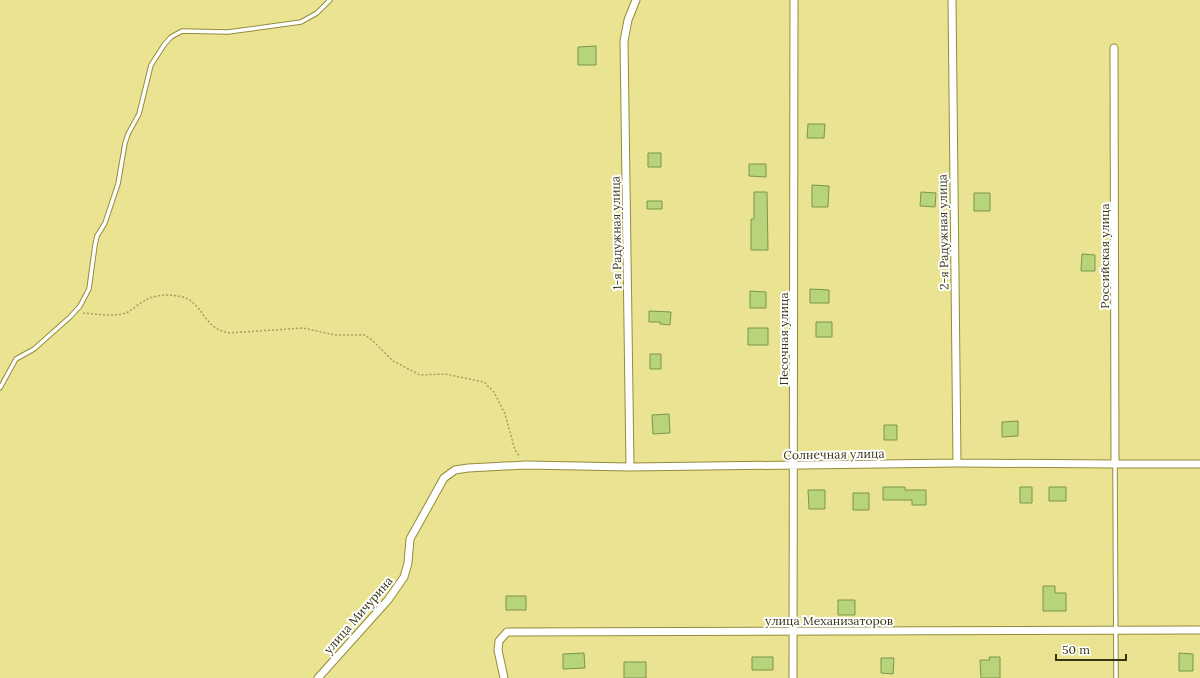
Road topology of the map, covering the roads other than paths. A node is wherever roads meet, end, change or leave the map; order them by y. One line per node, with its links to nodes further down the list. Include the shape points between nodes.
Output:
1 (330, 0): 6 (lane, via 318,13 301,22 228,32 182,31 171,37 164,45 151,64 139,114 125,143 118,184 105,223 97,236 89,289 80,306 70,317 34,349 16,359)
2 (636, 0): 11 (street, 1-я Радужная улица, via 628,20 624,41)
3 (794, 0): 10 (street, Песочная улица)
4 (952, 0): 7 (street, 2-я Радужная улица)
5 (1114, 48): 8 (street, Российская улица)
6 (0, 388)
7 (956, 463): 8 (street, Солнечная улица); 10 (street, Солнечная улица)
8 (1115, 464): 9 (street, Солнечная улица); 13 (lane)
9 (1200, 464)
10 (794, 466): 11 (street, Солнечная улица); 15 (street, Песочная улица)
11 (630, 467): 12 (street, Солнечная улица, via 526,465)
12 (468, 468): 16 (street, улица Мичурина, via 455,470 444,478 410,539 404,577 388,600)
13 (1116, 630): 14 (street, улица Механизаторов); 15 (street, улица Механизаторов); 19 (lane)
14 (1200, 630)
15 (793, 631): 17 (street, улица Механизаторов, via 507,632 499,641 498,650); 18 (street, Песочная улица)
16 (318, 678)
17 (504, 678)
18 (793, 678)
19 (1116, 678)

